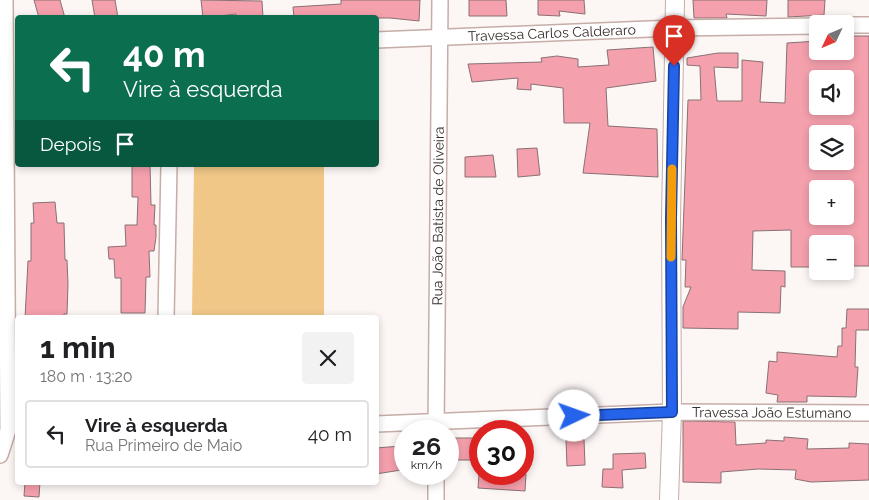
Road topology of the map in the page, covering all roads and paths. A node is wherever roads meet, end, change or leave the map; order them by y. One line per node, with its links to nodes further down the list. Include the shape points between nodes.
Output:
1 (5, 0): 10 (street)
2 (440, 0): 8 (street, Rua João Batista de Oliveira)
3 (674, 0): 7 (street)
4 (854, 25): 5 (street)
5 (869, 25)
6 (809, 26): 7 (street, Travessa Carlos Calderaro)
7 (674, 28): 8 (street, Travessa Carlos Calderaro); 13 (street)
8 (439, 38): 9 (street, Travessa Carlos Calderaro); 15 (street, Rua João Batista de Oliveira)
9 (379, 40)
10 (8, 49): 19 (street)
11 (170, 167): 12 (street)
12 (166, 315)
13 (672, 412): 14 (street, Travessa João Estumano); 18 (street, Travessa João Estumano); 23 (street)
14 (869, 412)
15 (436, 420)
16 (379, 424): 17 (street, Travessa João Estumano)
17 (394, 425)
18 (459, 426)
19 (9, 429): 20 (street)
20 (0, 455)
21 (436, 485): 22 (street)
22 (436, 500)
23 (670, 500)

